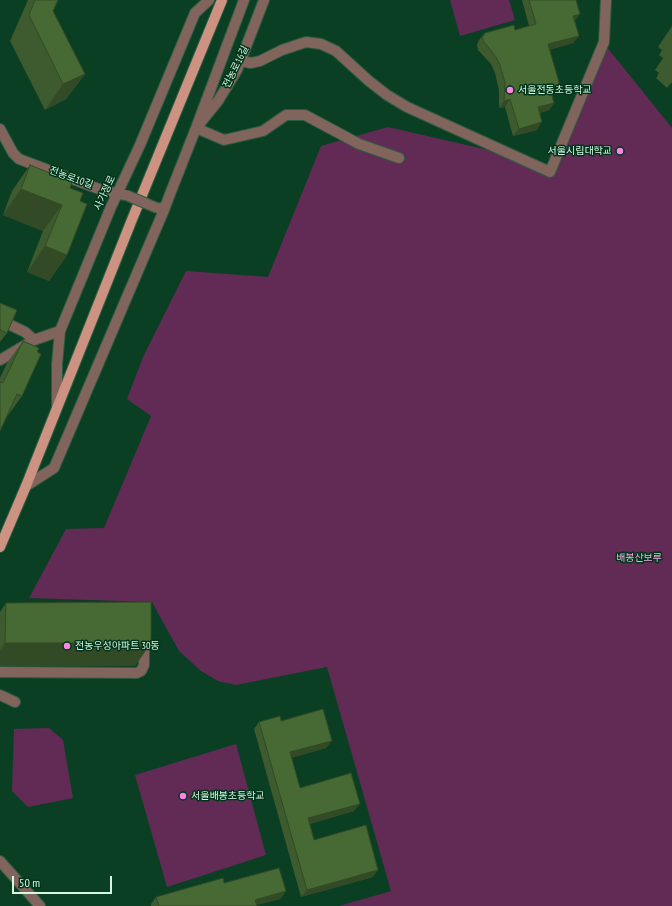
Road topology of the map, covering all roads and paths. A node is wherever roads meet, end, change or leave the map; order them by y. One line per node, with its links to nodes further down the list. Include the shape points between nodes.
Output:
1 (209, 0): 10 (street, 사가정로, via 195,13)
2 (222, 0): 16 (main road, 사가정로)
3 (244, 0): 7 (street)
4 (264, 0): 6 (street, 전농로16길)
5 (606, 0): 6 (street, via 604,42 550,172 407,107 387,95 336,51 321,44 306,42 260,61)
6 (241, 61): 7 (street, 전농로16길, via 218,101)
7 (196, 128): 9 (street, via 224,140 263,131 286,115 304,115 359,144); 11 (street)
8 (0, 129): 10 (street, 전농로10길, via 19,159 99,189)
9 (399, 158)
10 (122, 194): 11 (street, 전농로10길, bridge); 13 (street, 사가정로, via 111,207)
11 (160, 209): 17 (street, via 54,468)
12 (0, 320): 14 (street, via 25,332)
13 (60, 331): 14 (street); 16 (street, 사가정로, via 57,364)
14 (34, 340): 15 (street)
15 (0, 360)
16 (58, 407): 17 (main road, 사가정로)
17 (26, 486): 18 (main road, 사가정로)
18 (0, 547)
19 (144, 631): 20 (street, via 144,665 137,673)
20 (0, 672)
21 (0, 695): 22 (street)
22 (15, 702)
23 (0, 861): 24 (street)
24 (40, 906)

